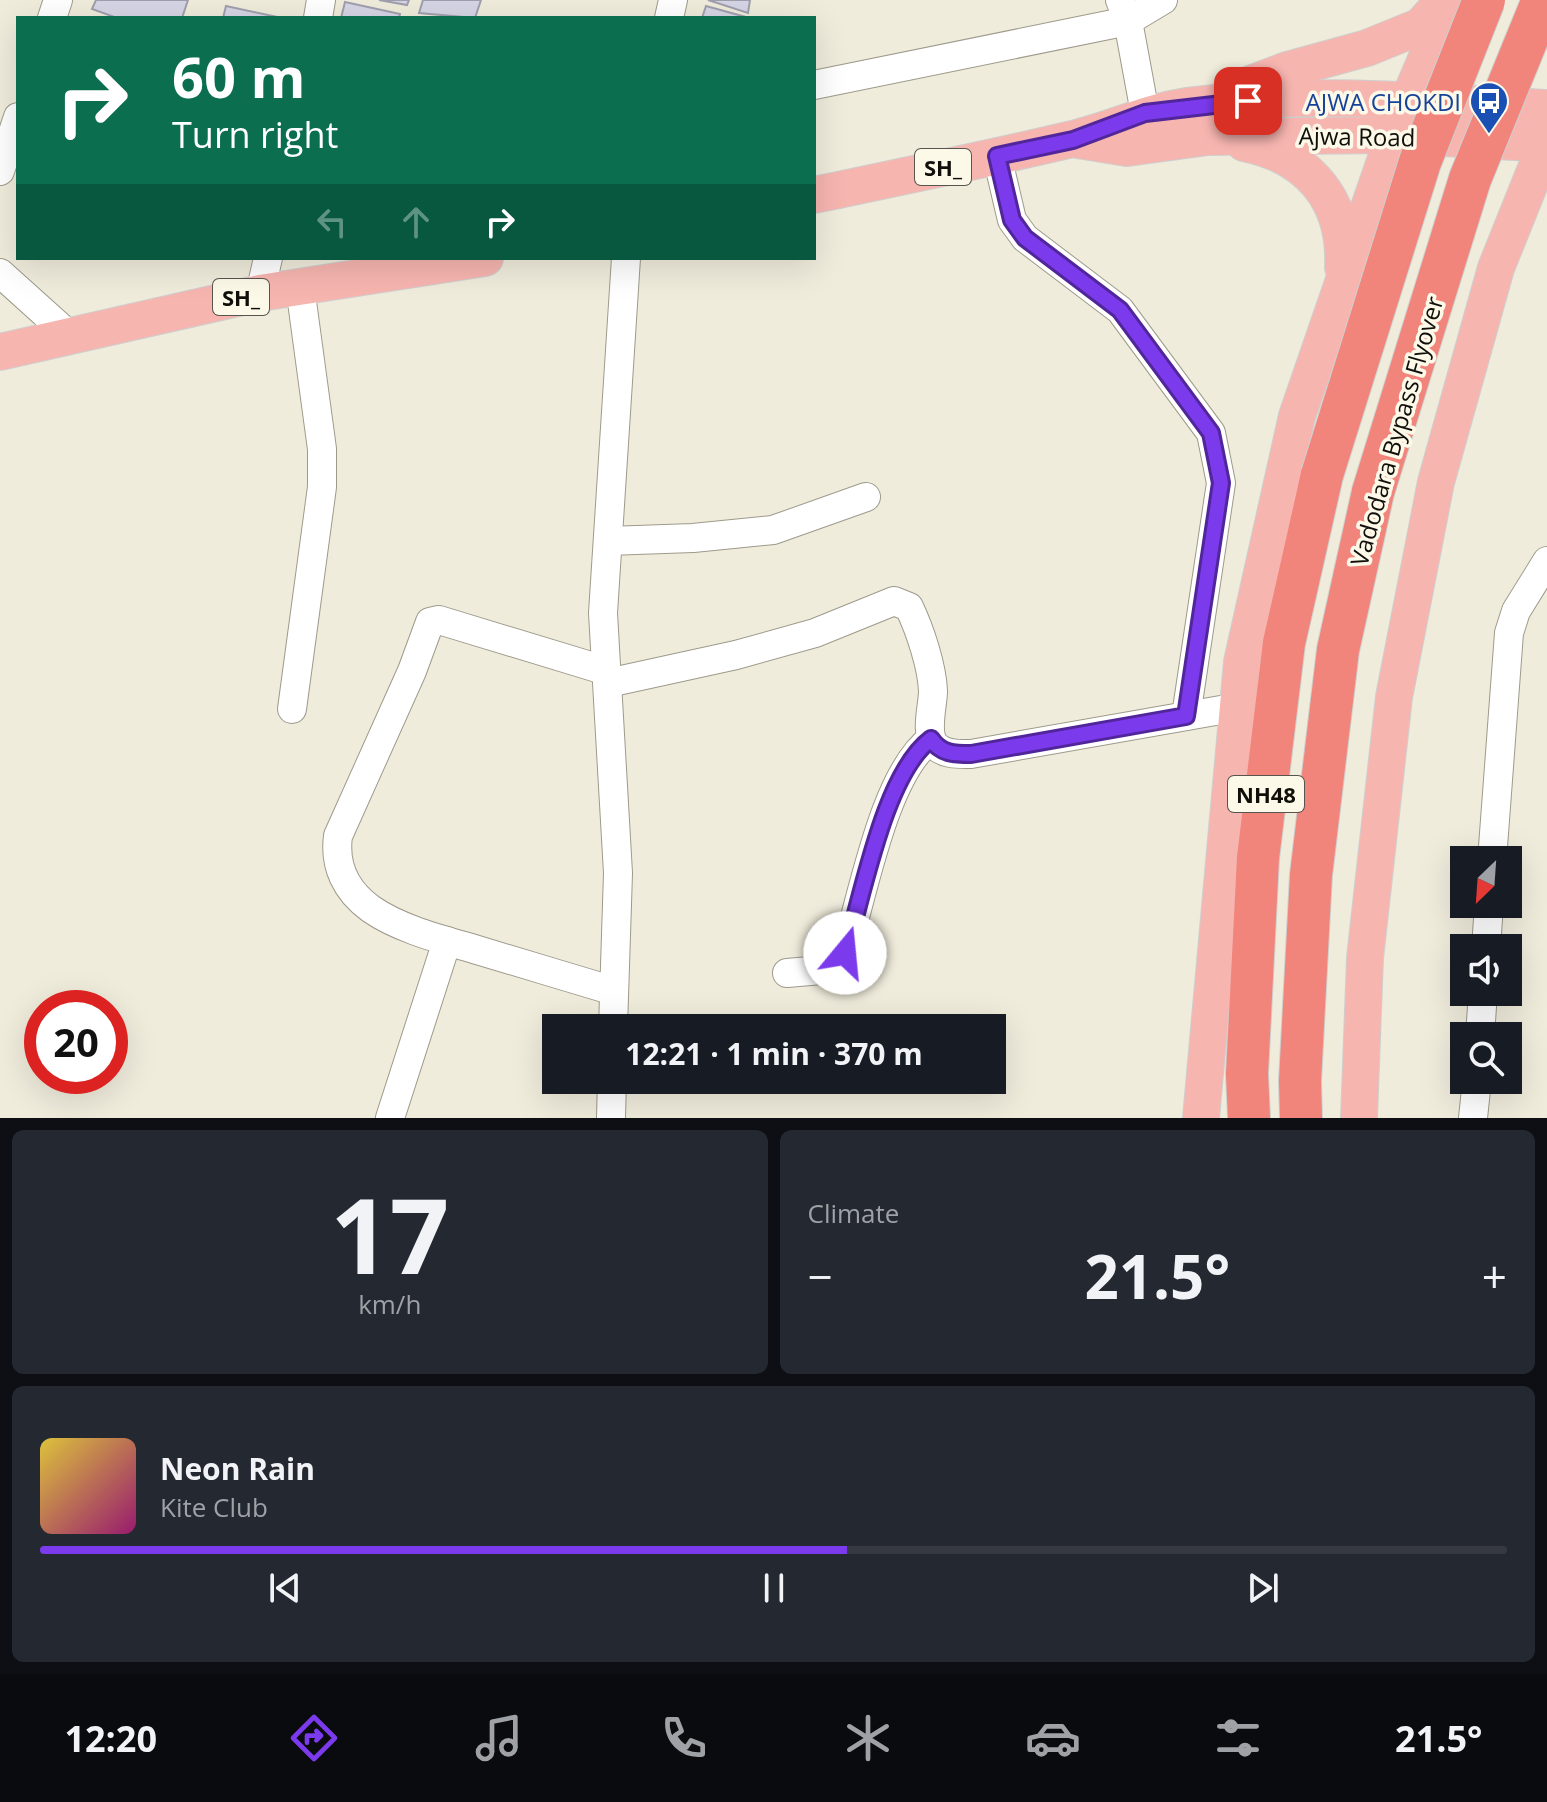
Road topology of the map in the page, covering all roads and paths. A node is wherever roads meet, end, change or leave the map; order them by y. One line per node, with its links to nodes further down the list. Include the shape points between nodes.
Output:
1 (1163, 0): 6 (street)
2 (1444, 0): 11 (main road, via 1421,26 1367,48 1287,70)
3 (1451, 0): 8 (main road)
4 (1484, 0): 48 (highway, NH48, bridge, via 1420,162 1322,475 1284,643 1258,858)
5 (1543, 0): 49 (highway, Vadodara Bypass Flyover / NH48, bridge, via 1470,179 1373,492 1338,650 1313,860)
6 (1124, 10): 7 (street); 10 (street)
7 (816, 85)
8 (1407, 101): 9 (main road, Ajwa Road); 11 (main road, Ajwa Road, via 1273,100); 13 (main road)
9 (1547, 108)
10 (1145, 113): 11 (main road, Ajwa Road); 14 (main road, Ajwa Road)
11 (1202, 121): 13 (main road, Ajwa Road); 14 (main road, Ajwa Road, via 1127,148); 25 (main road, via 1304,168 1336,209 1344,239)
12 (16, 123): 17 (street)
13 (1394, 135): 15 (main road, Ajwa Road); 25 (main road)
14 (1073, 140): 16 (main road, SH_)
15 (1547, 143): 23 (main road)
16 (997, 156): 18 (main road, SH_); 36 (street, via 1006,202 1018,229 1120,310 1211,433 1221,483)
17 (0, 171)
18 (816, 195)
19 (1547, 205): 23 (main road, via 1532,216)
20 (268, 260): 27 (street)
21 (472, 260): 26 (main road, SH_)
22 (626, 260): 31 (street)
23 (1496, 268): 50 (main road, via 1436,482 1394,697 1365,958)
24 (0, 273): 28 (street)
25 (1342, 284): 34 (main road, via 1297,416 1242,662)
26 (300, 287): 27 (main road, SH_); 35 (street, via 322,449 322,487)
27 (260, 293): 28 (main road, SH_)
28 (70, 336): 29 (main road, SH_)
29 (0, 352)
30 (866, 497): 31 (street, via 773,530)
31 (608, 541): 33 (street, via 603,613)
32 (1547, 561): 38 (street, via 1516,611 1509,633)
33 (607, 677): 37 (street, via 736,655 815,633 894,601 909,607 929,671); 39 (street, via 439,620 425,628 336,851 338,869 371,909); 41 (street, via 618,873)
34 (1238, 707): 36 (street); 47 (main road)
35 (292, 709)
36 (1186, 716): 37 (street, via 971,754 952,754)
37 (931, 739): 40 (street, via 915,751 898,778 845,953 833,969)
38 (1493, 846)
39 (447, 941): 41 (street); 45 (street)
40 (787, 973)
41 (614, 991): 42 (street)
42 (613, 1014)
43 (612, 1094): 46 (street)
44 (1476, 1094): 51 (street)
45 (390, 1118)
46 (611, 1118)
47 (1201, 1118)
48 (1249, 1118)
49 (1301, 1118)
50 (1359, 1118)
51 (1473, 1118)

